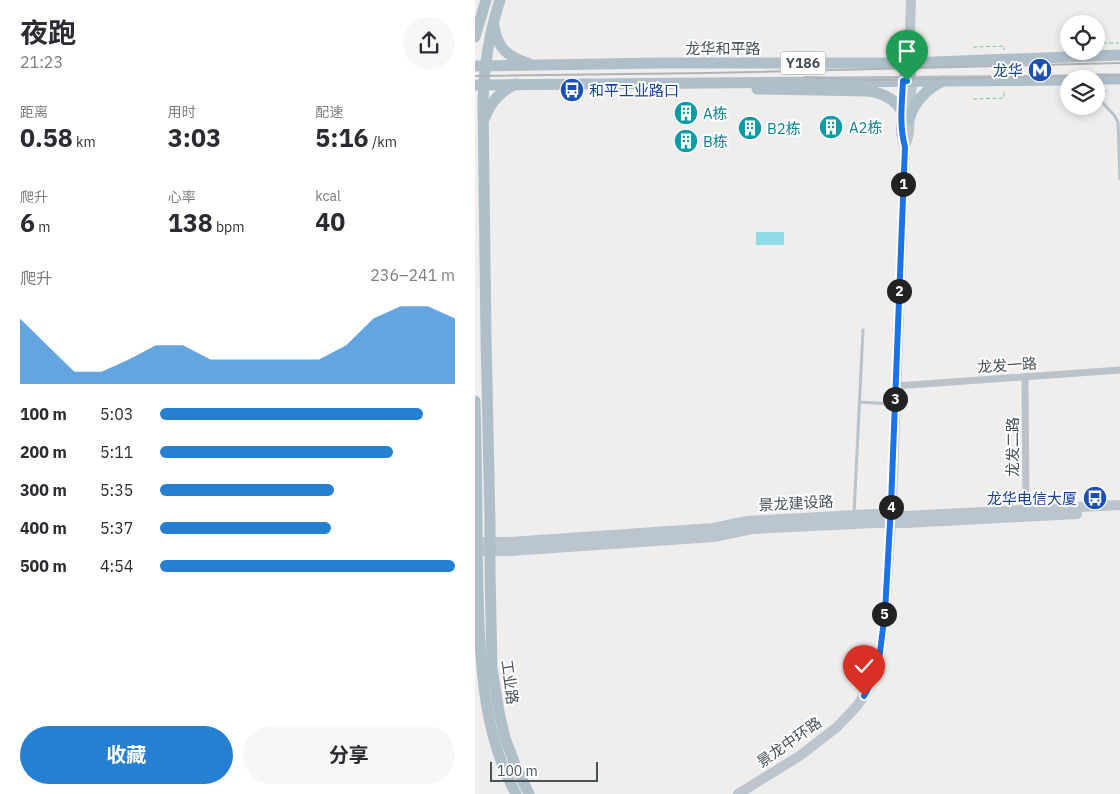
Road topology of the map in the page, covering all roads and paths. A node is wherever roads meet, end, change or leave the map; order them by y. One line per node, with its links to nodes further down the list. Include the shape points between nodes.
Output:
1 (485, 0): 5 (main road)
2 (500, 0): 4 (main road, 工业路)
3 (911, 0): 11 (main road, 景龙中环路)
4 (495, 16): 12 (main road, via 495,34 501,48 514,57); 13 (main road, 工业路)
5 (476, 33)
6 (1105, 43): 7 (path)
7 (1119, 43)
8 (973, 47): 9 (path, via 1004,46)
9 (1004, 54)
10 (1120, 55): 11 (main road, 龙华和平路 / Y186)
11 (909, 63): 12 (main road, 龙华和平路 / Y186); 18 (main road, 景龙中环路)
12 (537, 65): 13 (main road, 龙华和平路 / Y186)
13 (480, 66): 20 (main road, 工业路)
14 (1105, 79): 15 (main road)
15 (1120, 79)
16 (945, 80): 17 (main road, Y186); 18 (main road, Y186); 25 (main road, via 920,98)
17 (1060, 80)
18 (907, 81): 19 (main road, Y186); 25 (main road, 景龙中环路)
19 (696, 82): 21 (main road, Y186); 25 (main road, via 740,88 878,92 890,98)
20 (479, 84): 21 (main road, Y186); 26 (main road, 工业路)
21 (516, 84): 26 (main road, via 493,102)
22 (1004, 90): 23 (path, via 1005,98)
23 (973, 99)
24 (1105, 106): 27 (lane, via 1118,122)
25 (906, 116): 31 (main road, 景龙中环路, via 901,132 905,147)
26 (482, 125): 41 (main road, 工业路)
27 (1120, 179)
28 (863, 330): 33 (lane)
29 (1120, 370): 30 (street, 龙发一路)
30 (1025, 377): 31 (street, 龙发一路); 37 (street, 龙发二路)
31 (896, 386): 34 (main road, 景龙中环路)
32 (475, 401): 40 (main road, 工业路)
33 (859, 402): 34 (lane); 38 (lane)
34 (895, 404): 39 (main road, 景龙中环路)
35 (1120, 505): 37 (main road, 景龙建设路)
36 (1120, 512): 37 (main road, 景龙建设路)
37 (1026, 513): 39 (main road, 景龙建设路, via 906,523)
38 (854, 515): 39 (main road, 景龙建设路); 41 (main road, 景龙建设路, via 747,521 713,528)
39 (890, 519): 41 (main road, 景龙建设路, via 510,551); 45 (main road, 景龙中环路, via 881,651 869,687 856,707 826,736)
40 (476, 547): 41 (main road, 景龙建设路); 42 (main road, 工业路)
41 (490, 547): 44 (main road, 工业路, via 492,668 510,752)
42 (477, 631): 43 (main road, 工业路, via 488,716 500,757)
43 (516, 794)
44 (529, 794)
45 (738, 794)

